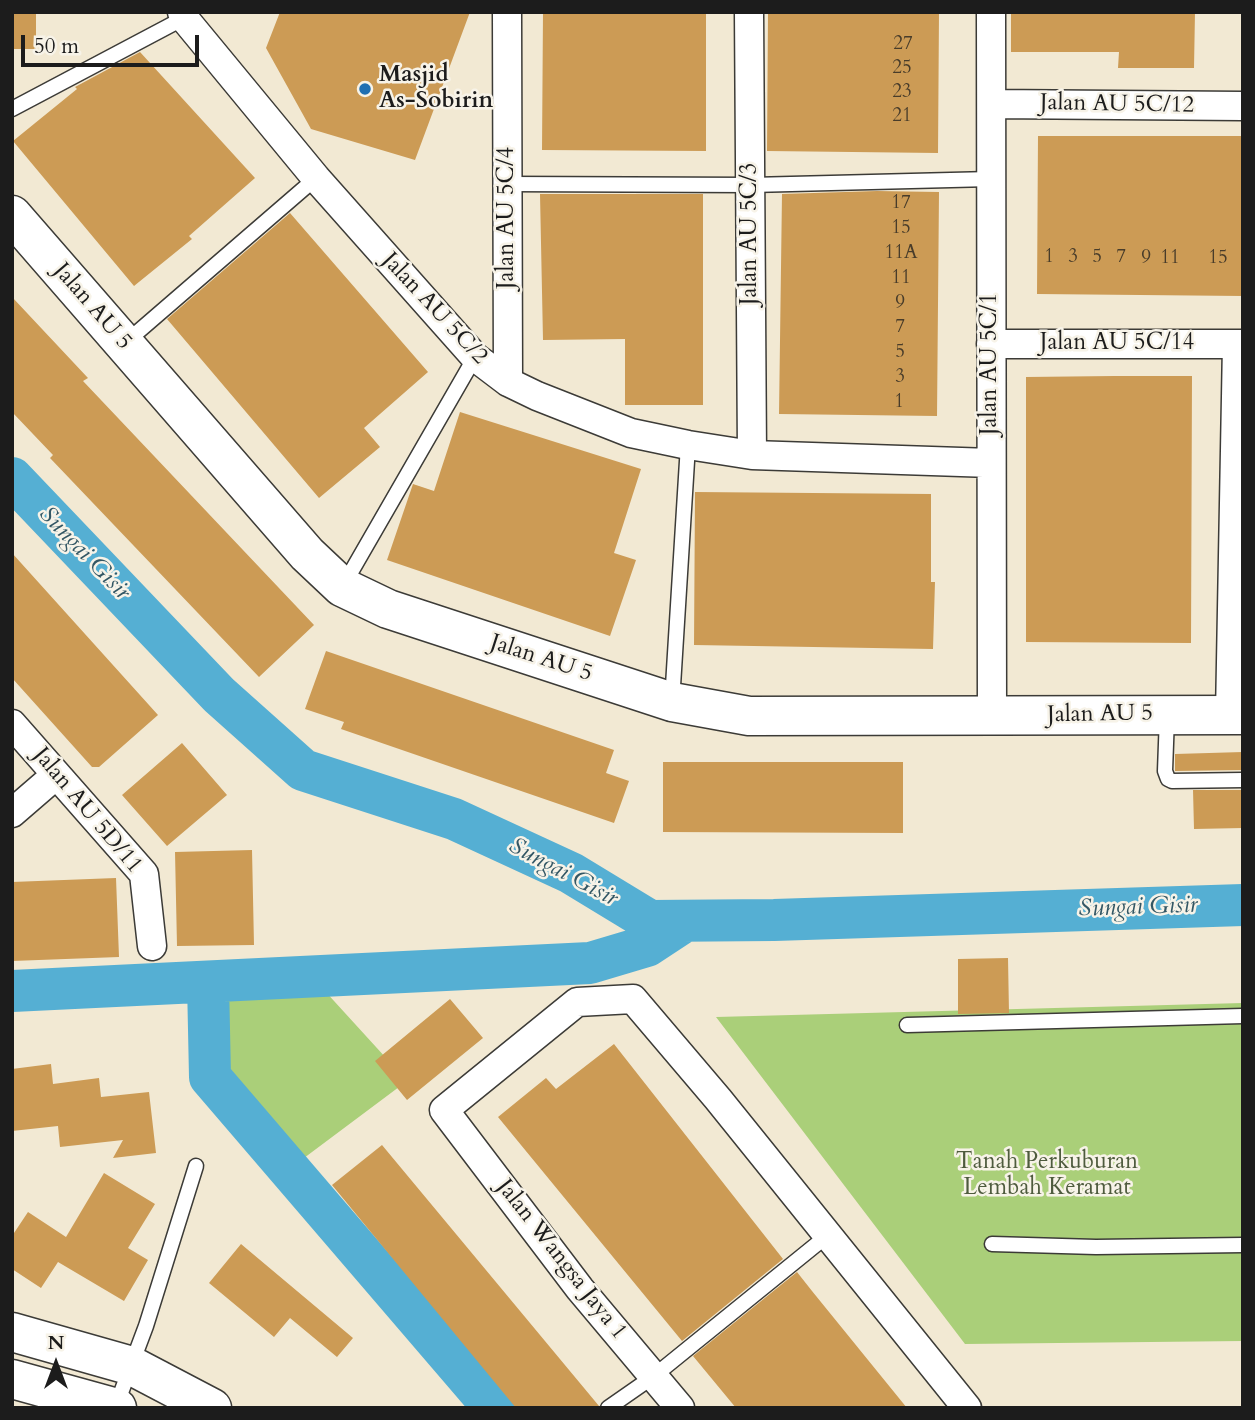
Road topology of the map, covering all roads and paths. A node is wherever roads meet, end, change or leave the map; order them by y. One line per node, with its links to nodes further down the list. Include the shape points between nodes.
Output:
1 (507, 12): 10 (street, Jalan AU 5C/4)
2 (749, 12): 11 (street, Jalan AU 5C/3)
3 (991, 12): 5 (street, Jalan AU 5C/1)
4 (183, 15): 7 (lane); 8 (street, Jalan AU 5C/2)
5 (992, 104): 6 (street, Jalan AU 5C/12); 9 (street, Jalan AU 5C/1)
6 (1243, 106)
7 (12, 109)
8 (316, 178): 13 (lane); 16 (street, Jalan AU 5C/2)
9 (991, 179): 11 (lane); 14 (street, Jalan AU 5C/1)
10 (507, 184): 11 (lane); 17 (street, Jalan AU 5C/4)
11 (751, 185): 19 (street, Jalan AU 5C/3)
12 (12, 215): 13 (main road, Jalan AU 5)
13 (124, 344): 21 (main road, Jalan AU 5, via 307,554)
14 (991, 344): 15 (street, Jalan AU 5C/14); 20 (street, Jalan AU 5C/1)
15 (1240, 344): 24 (street)
16 (475, 356): 17 (street, Jalan AU 5C/2); 21 (lane)
17 (508, 382): 18 (street, Jalan AU 5C/2, via 631,433)
18 (688, 445): 19 (street, Jalan AU 5C/2); 22 (lane)
19 (752, 455): 20 (street, Jalan AU 5C/2)
20 (991, 463): 25 (street, Jalan AU 5C/1)
21 (342, 587): 22 (main road, Jalan AU 5, via 388,609)
22 (672, 702): 25 (main road, Jalan AU 5, via 749,716)
23 (1167, 715): 24 (main road, Jalan AU 5); 25 (main road, Jalan AU 5); 28 (lane, via 1168,779)
24 (1236, 715)
25 (992, 716)
26 (12, 724): 27 (street, Jalan AU 5D/11)
27 (56, 775): 29 (street); 30 (street, Jalan AU 5D/11, via 144,874)
28 (1243, 780)
29 (12, 813)
30 (152, 946)
31 (1243, 1016): 32 (lane)
32 (906, 1026)
33 (196, 1166): 38 (lane)
34 (828, 1236): 39 (lane); 39 (street, Jalan Wangsa Jaya 1, via 634,999 577,1002 444,1110 580,1289); 45 (street)
35 (992, 1244): 36 (lane)
36 (1243, 1245)
37 (12, 1332): 38 (main road)
38 (132, 1366): 41 (lane); 42 (main road)
39 (654, 1376): 43 (lane); 44 (street, Jalan Wangsa Jaya 1)
40 (12, 1379): 41 (main road)
41 (116, 1407)
42 (212, 1408)
43 (608, 1408)
44 (680, 1408)
45 (967, 1408)

